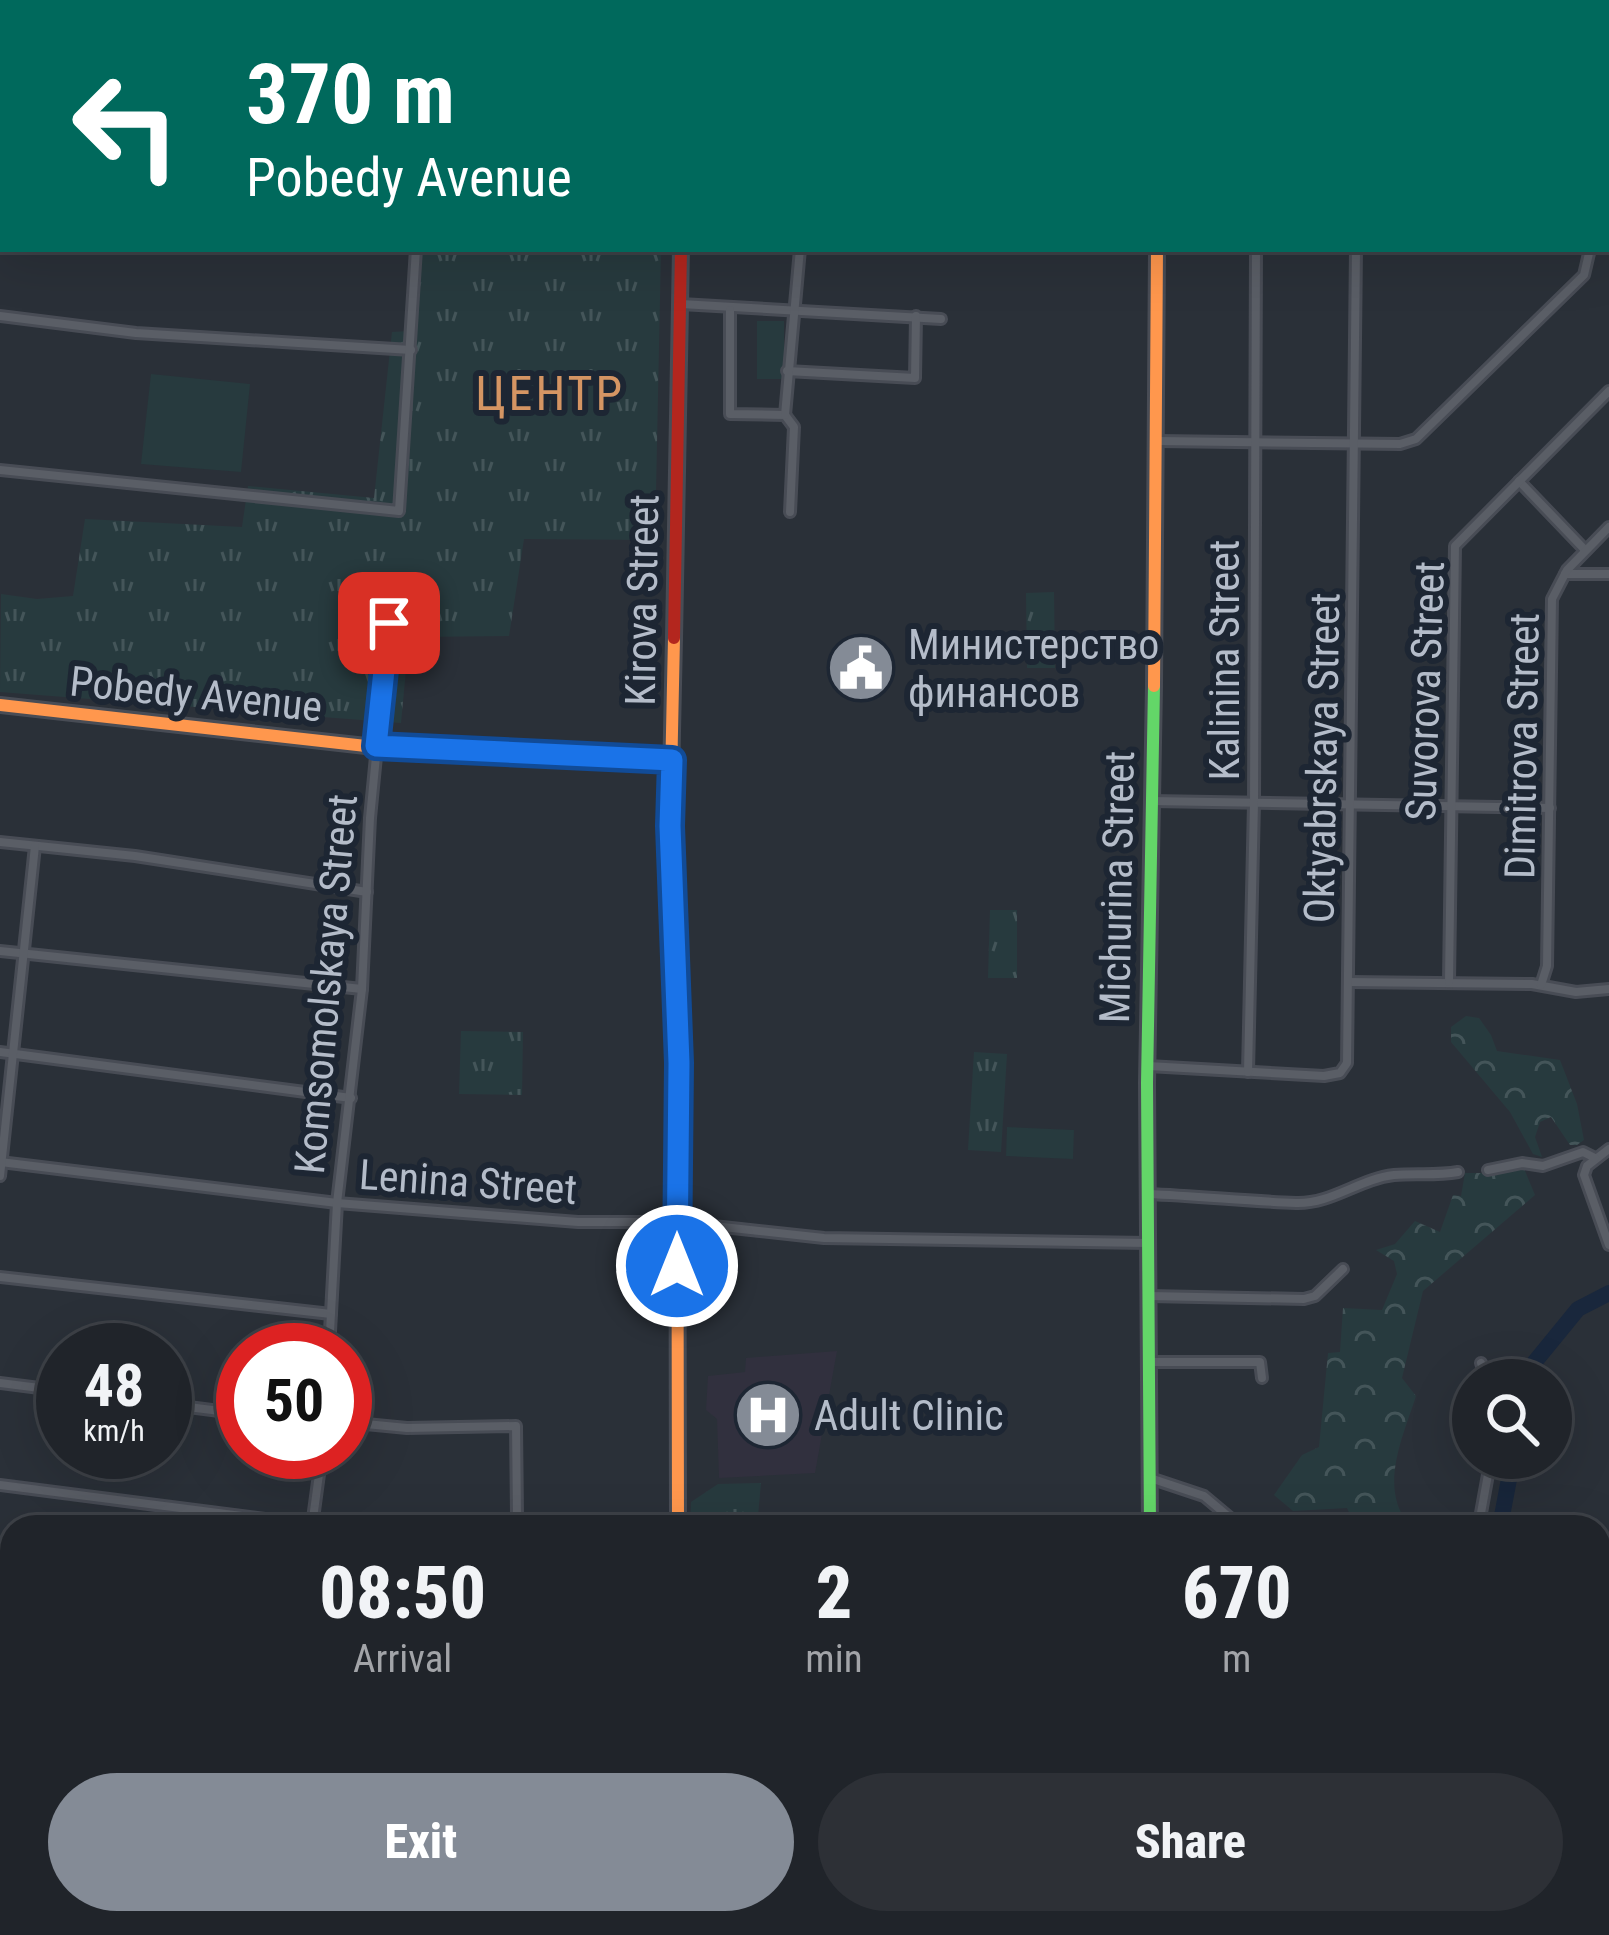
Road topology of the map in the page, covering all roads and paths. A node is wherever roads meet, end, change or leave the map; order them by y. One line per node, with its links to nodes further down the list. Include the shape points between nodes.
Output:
1 (416, 252): 14 (street)
2 (681, 252): 8 (street, Kirova Street)
3 (800, 252): 9 (street)
4 (1157, 252): 18 (street, Michurina Street)
5 (1256, 252): 19 (street, Kalinina Street)
6 (1356, 252): 20 (street, Oktyabrskaya Street)
7 (1588, 252): 20 (street, via 1584,275 1428,430 1400,443)
8 (680, 304): 10 (street); 31 (street, Kirova Street)
9 (794, 309): 10 (street); 12 (street); 15 (street)
10 (730, 310): 17 (street, via 730,414)
11 (0, 316): 14 (street)
12 (916, 316): 13 (street); 15 (street, via 915,378)
13 (941, 319)
14 (411, 350): 21 (street, via 399,511)
15 (787, 371): 17 (street)
16 (1609, 391): 22 (street, Suvorova Street)
17 (785, 415): 23 (street, via 794,427)
18 (1157, 441): 19 (street); 32 (street, Michurina Street)
19 (1256, 441): 20 (street); 33 (street, Kalinina Street)
20 (1354, 443): 34 (street, Oktyabrskaya Street)
21 (0, 470)
22 (1519, 481): 25 (street); 35 (street, Suvorova Street, via 1455,546)
23 (790, 512)
24 (1609, 527): 25 (street, Dimitrova Street)
25 (1586, 550): 26 (street, Dimitrova Street)
26 (1564, 574): 27 (street); 36 (street, Dimitrova Street, via 1552,599)
27 (1609, 574)
28 (389, 623): 30 (street, Komsomolskaya Street)
29 (0, 705): 30 (street, Pobedy Avenue)
30 (376, 746): 31 (street, Pobedy Avenue); 39 (street, Komsomolskaya Street)
31 (672, 760): 59 (street, Kirova Street)
32 (1150, 801): 33 (street); 49 (street, Michurina Street)
33 (1254, 803): 34 (street); 50 (street, Kalinina Street)
34 (1352, 805): 35 (street); 42 (street, Oktyabrskaya Street)
35 (1451, 805): 36 (street); 43 (street, Suvorova Street)
36 (1550, 808): 44 (street, Dimitrova Street)
37 (0, 842): 38 (street)
38 (35, 846): 39 (street); 41 (street)
39 (367, 892): 45 (street, Komsomolskaya Street)
40 (0, 951): 41 (street)
41 (23, 953): 45 (street); 48 (street)
42 (1349, 982): 43 (street); 50 (street, Oktyabrskaya Street, via 1343,1071)
43 (1449, 982): 44 (street)
44 (1541, 985): 46 (street)
45 (362, 989): 51 (street, Komsomolskaya Street)
46 (1609, 989)
47 (0, 1052): 48 (street)
48 (11, 1053): 51 (street); 53 (street)
49 (1148, 1066): 50 (street, Oktyabrskaya Street); 57 (street, Michurina Street)
50 (1249, 1072)
51 (351, 1098): 58 (street, Komsomolskaya Street)
52 (1602, 1153): 54 (street); 61 (street, via 1585,1175)
53 (1, 1162): 56 (street); 58 (street, Lenina Street)
54 (1488, 1170)
55 (1458, 1172): 57 (street, via 1394,1175 1295,1203)
56 (0, 1176)
57 (1148, 1194): 60 (street, Michurina Street)
58 (337, 1203): 59 (street, Lenina Street); 65 (street, Komsomolskaya Street)
59 (677, 1222): 60 (street, Lenina Street, via 824,1238); 79 (street, Kirova Street)
60 (1148, 1243): 64 (street, Michurina Street)
61 (1609, 1245)
62 (1343, 1269): 64 (street, via 1304,1299)
63 (0, 1277): 65 (street)
64 (1148, 1296): 67 (street, Michurina Street)
65 (331, 1314): 66 (street, Komsomolskaya Street)
66 (330, 1323)
67 (1148, 1362): 68 (street, via 1260,1362); 72 (street, Michurina Street)
68 (1262, 1378)
69 (0, 1383): 70 (street)
70 (36, 1388)
71 (372, 1425): 78 (street, via 515,1426)
72 (1150, 1478): 80 (street, Michurina Street); 81 (street, via 1204,1496)
73 (318, 1479): 77 (street)
74 (1487, 1479): 82 (street)
75 (0, 1485): 76 (street)
76 (228, 1515)
77 (313, 1515)
78 (517, 1515)
79 (679, 1515)
80 (1150, 1515)
81 (1227, 1515)
82 (1481, 1515)

